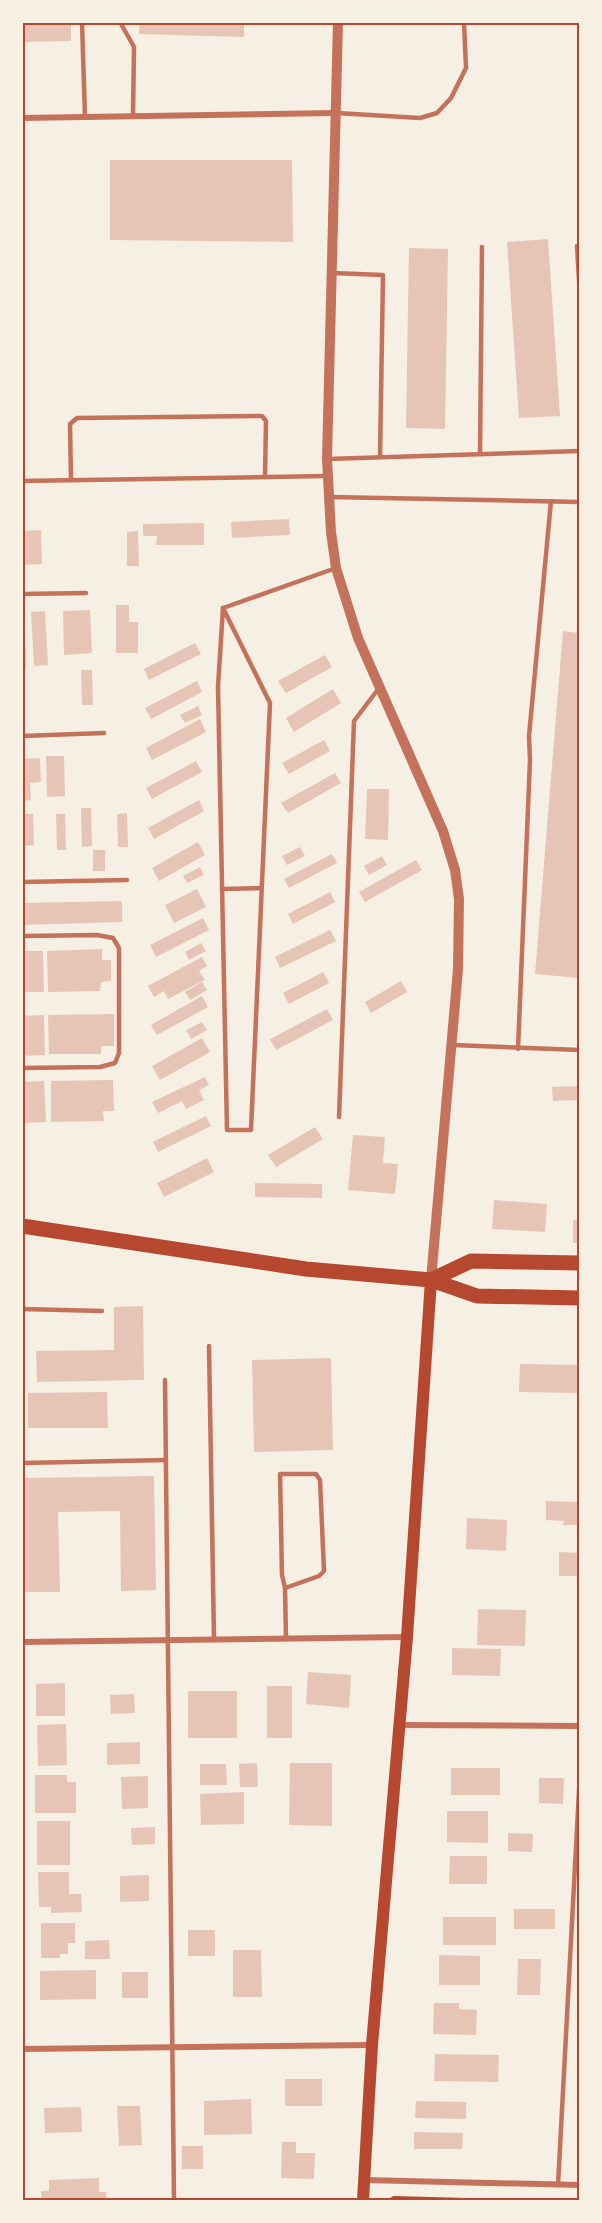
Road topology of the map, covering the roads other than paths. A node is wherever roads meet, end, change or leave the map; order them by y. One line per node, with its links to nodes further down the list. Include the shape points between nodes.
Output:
1 (82, 22): 7 (lane)
2 (120, 22): 6 (lane, via 134,47)
3 (338, 22): 5 (street)
4 (464, 22): 5 (lane, via 466,68 451,98 437,113 420,118)
5 (337, 113): 6 (street); 11 (street)
6 (133, 116): 7 (street)
7 (85, 117): 8 (street)
8 (22, 118)
9 (577, 246): 12 (lane)
10 (482, 247): 14 (lane)
11 (332, 273): 15 (lane, via 383,275); 16 (street)
12 (579, 297)
13 (579, 451): 14 (lane)
14 (480, 454): 15 (lane)
15 (380, 457): 16 (lane)
16 (327, 459): 17 (street)
17 (327, 476): 18 (lane); 21 (street)
18 (265, 477): 19 (lane); 19 (lane, via 266,421 262,416 77,417 70,424)
19 (71, 480): 20 (lane)
20 (22, 481)
21 (328, 497): 22 (lane); 24 (street)
22 (552, 501): 23 (lane); 37 (lane, via 529,736)
23 (579, 502)
24 (336, 568): 27 (lane); 28 (street, via 358,638)
25 (86, 593): 26 (lane)
26 (22, 594)
27 (223, 608): 33 (lane, via 270,703); 34 (lane, via 218,687)
28 (379, 687): 36 (street, via 443,831 454,870 459,933); 40 (lane, via 354,721)
29 (104, 733): 30 (lane)
30 (22, 736)
31 (127, 880): 32 (lane)
32 (22, 882)
33 (262, 888): 34 (lane); 34 (lane, via 251,1130 227,1130)
34 (222, 889)
35 (22, 936): 39 (lane, via 113,938 119,948 120,1053 115,1063 99,1067)
36 (451, 1045): 37 (lane); 43 (street)
37 (518, 1049): 38 (lane)
38 (579, 1050)
39 (22, 1068)
40 (339, 1117)
41 (22, 1226): 43 (main road, via 306,1269)
42 (579, 1263): 43 (main road, via 471,1261)
43 (431, 1280): 44 (main road, via 477,1296); 52 (main road)
44 (579, 1298)
45 (22, 1309): 46 (lane)
46 (102, 1311)
47 (209, 1346): 55 (lane)
48 (165, 1380): 49 (lane)
49 (166, 1460): 50 (lane); 54 (lane)
50 (22, 1463)
51 (285, 1588): 51 (lane, via 324,1572 321,1480 316,1474 280,1474); 53 (lane)
52 (407, 1637): 53 (street); 57 (main road)
53 (286, 1639): 55 (street)
54 (168, 1640): 55 (street); 56 (street); 61 (lane)
55 (214, 1640)
56 (22, 1642)
57 (399, 1725): 58 (street); 60 (main road)
58 (579, 1726)
59 (579, 1772): 64 (lane)
60 (372, 2045): 61 (street); 63 (main road)
61 (171, 2048): 62 (street); 66 (lane)
62 (22, 2049)
63 (364, 2180): 64 (street); 67 (main road)
64 (558, 2185): 65 (street)
65 (579, 2185)
66 (174, 2200)
67 (363, 2200)

